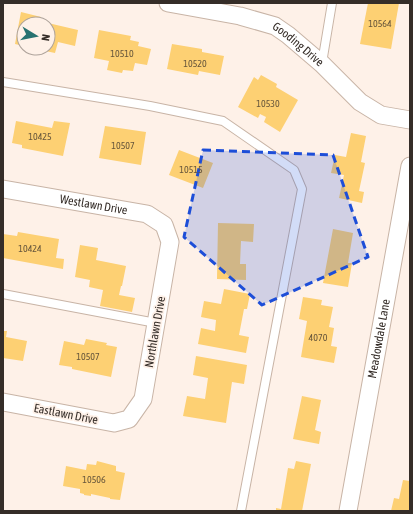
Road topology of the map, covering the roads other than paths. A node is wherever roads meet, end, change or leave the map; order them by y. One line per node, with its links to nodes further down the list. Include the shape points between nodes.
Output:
1 (168, 3): 3 (street, Gooding Drive, via 240,16 275,26)
2 (332, 3): 3 (lane)
3 (322, 64): 5 (street, Gooding Drive, via 360,102 381,115)
4 (3, 82): 13 (lane, via 150,106 223,121 294,170 302,188)
5 (410, 120)
6 (410, 166): 14 (street, Meadowdale Lane)
7 (3, 189): 8 (street, Westlawn Drive, via 147,214 164,225)
8 (170, 242): 10 (street, Northlawn Drive)
9 (3, 294): 10 (lane)
10 (156, 323): 12 (street, Northlawn Drive, via 143,400)
11 (3, 402): 12 (street, Eastlawn Drive, via 114,423)
12 (129, 419)
13 (241, 511)
14 (348, 511)

